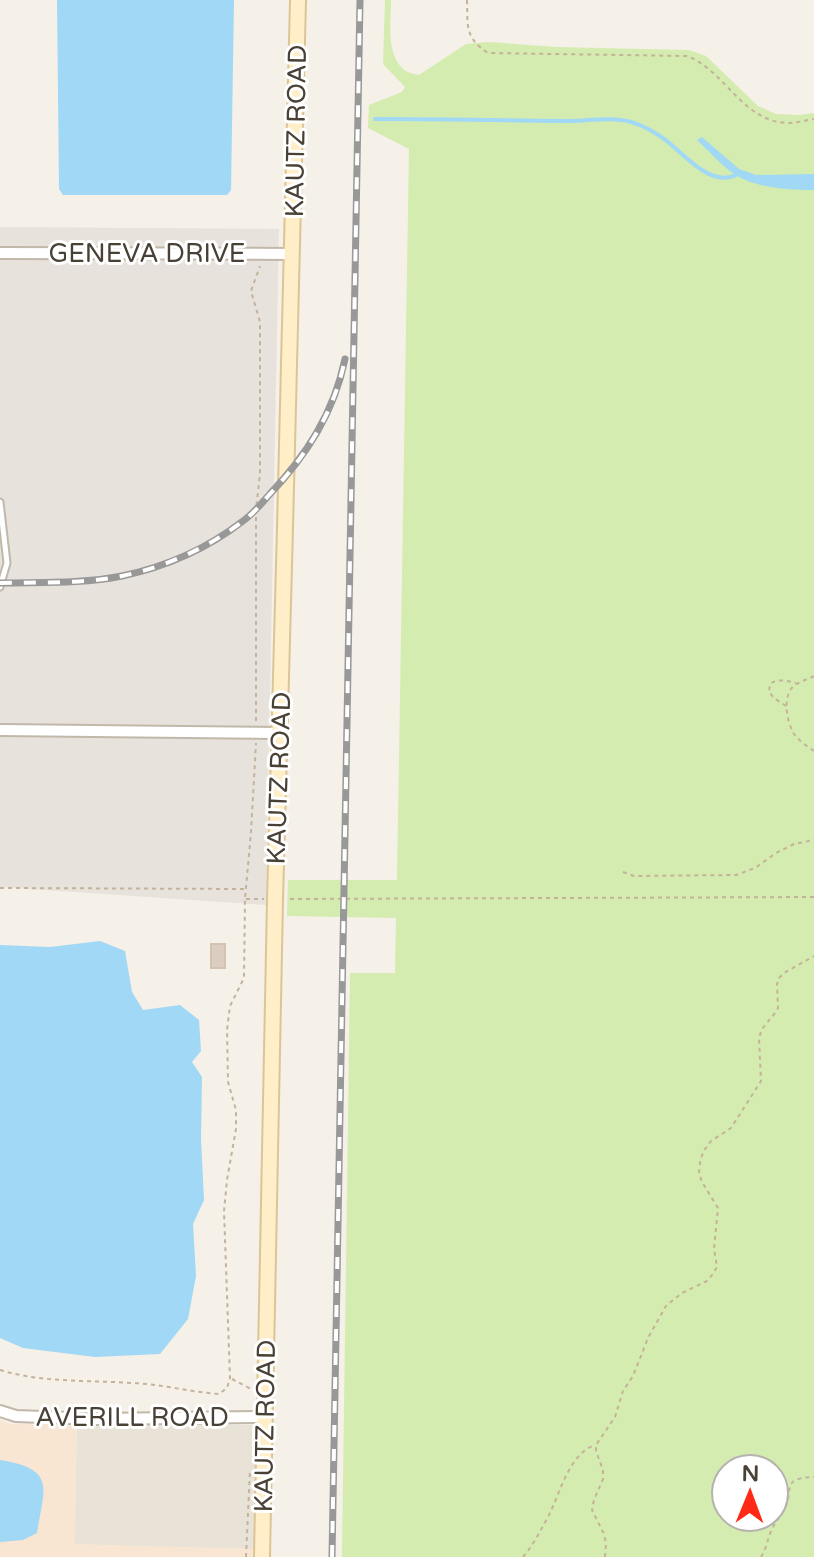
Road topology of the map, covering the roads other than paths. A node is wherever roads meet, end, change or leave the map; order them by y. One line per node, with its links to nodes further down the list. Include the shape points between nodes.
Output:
1 (298, 0): 3 (street, KAUTZ ROAD)
2 (0, 253): 3 (street, GENEVA DRIVE)
3 (293, 254): 7 (street, KAUTZ ROAD)
4 (0, 502): 5 (lane, via 7,563)
5 (0, 587)
6 (0, 730): 7 (street)
7 (280, 733): 9 (street, KAUTZ ROAD)
8 (0, 1411): 9 (street, AVERILL ROAD, via 95,1419)
9 (265, 1417): 10 (street, KAUTZ ROAD)
10 (262, 1557)

